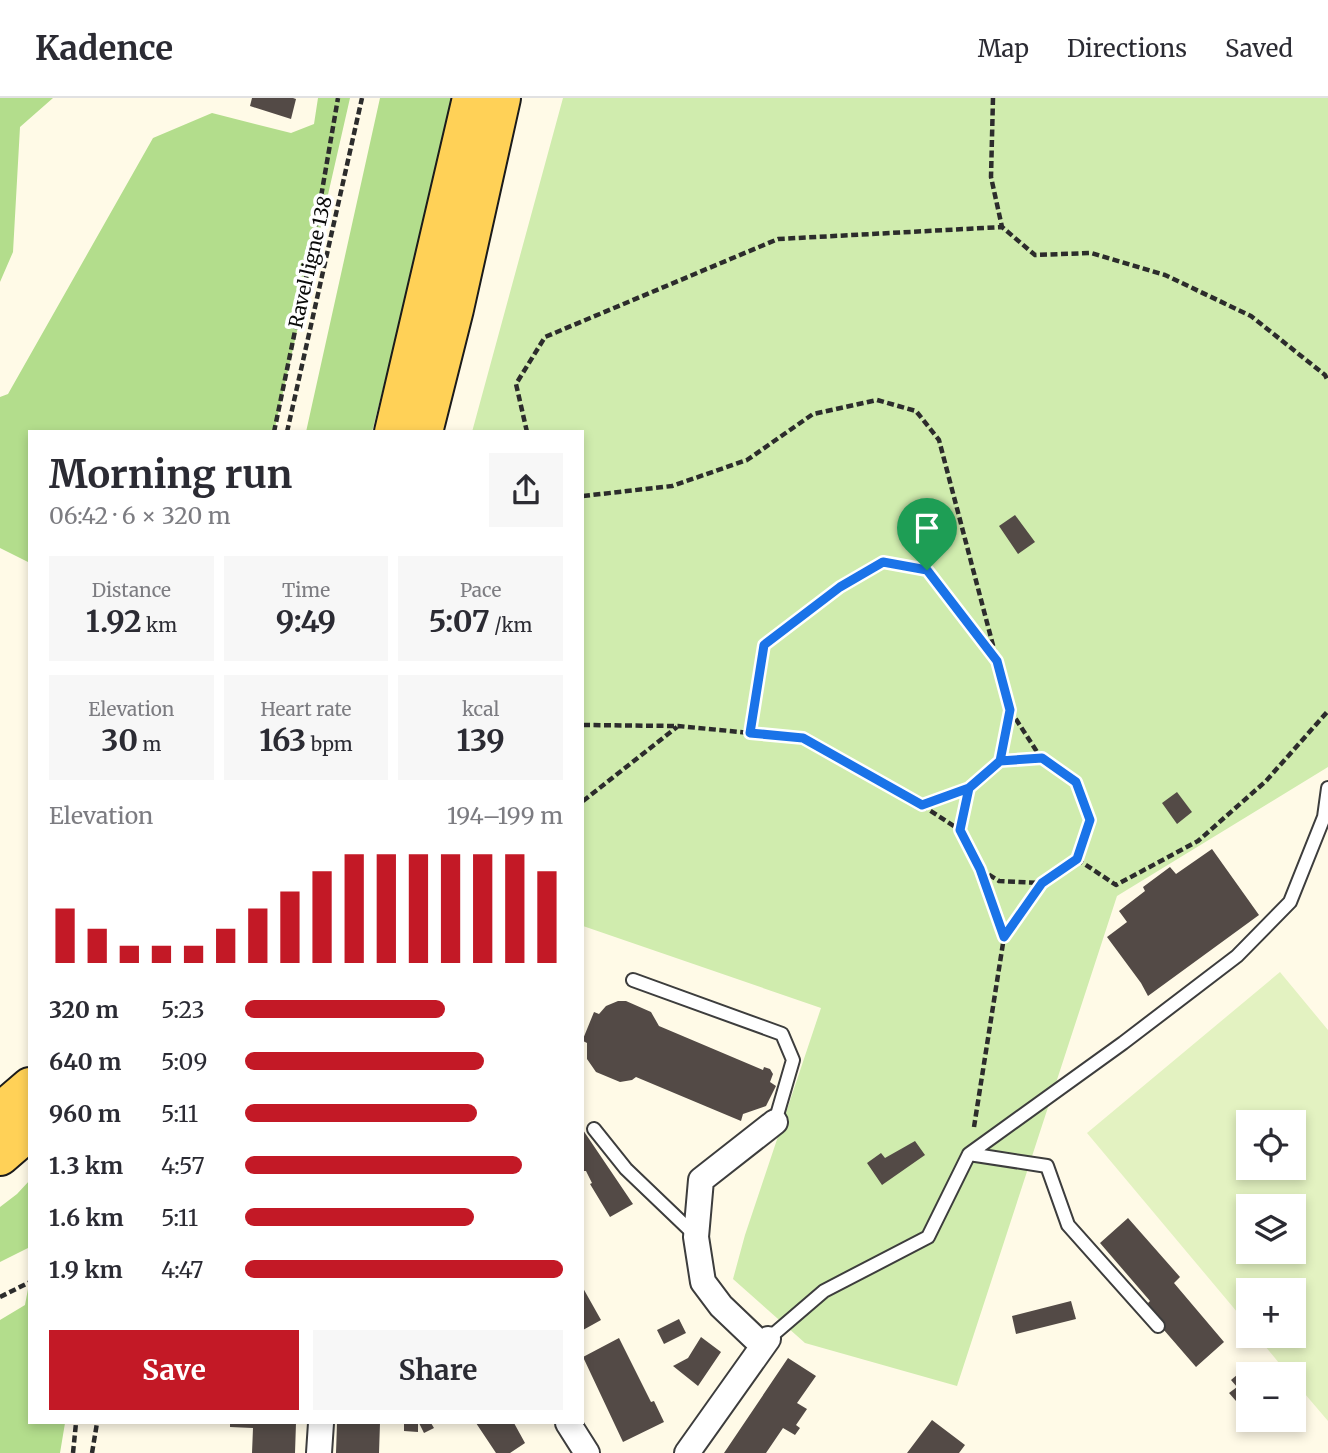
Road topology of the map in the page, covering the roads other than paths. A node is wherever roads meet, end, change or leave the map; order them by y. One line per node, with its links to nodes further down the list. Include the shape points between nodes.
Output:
1 (472, 98): 3 (main road)
2 (501, 98): 4 (main road)
3 (394, 430)
4 (424, 430)
5 (1328, 788): 11 (lane, via 1324,817 1290,902 1237,956)
6 (633, 980): 8 (lane, via 782,1034 793,1060)
7 (28, 1093): 10 (main road)
8 (775, 1122): 12 (street, via 701,1180)
9 (594, 1129): 12 (lane, via 626,1169)
10 (13, 1134)
11 (970, 1154): 13 (lane, via 1047,1166 1068,1225); 14 (lane, via 928,1237 824,1292)
12 (696, 1237): 14 (street, via 704,1282 721,1307)
13 (1158, 1326)
14 (765, 1343): 19 (street)
15 (321, 1424): 17 (street)
16 (569, 1424): 18 (street)
17 (319, 1453)
18 (587, 1453)
19 (687, 1453)

